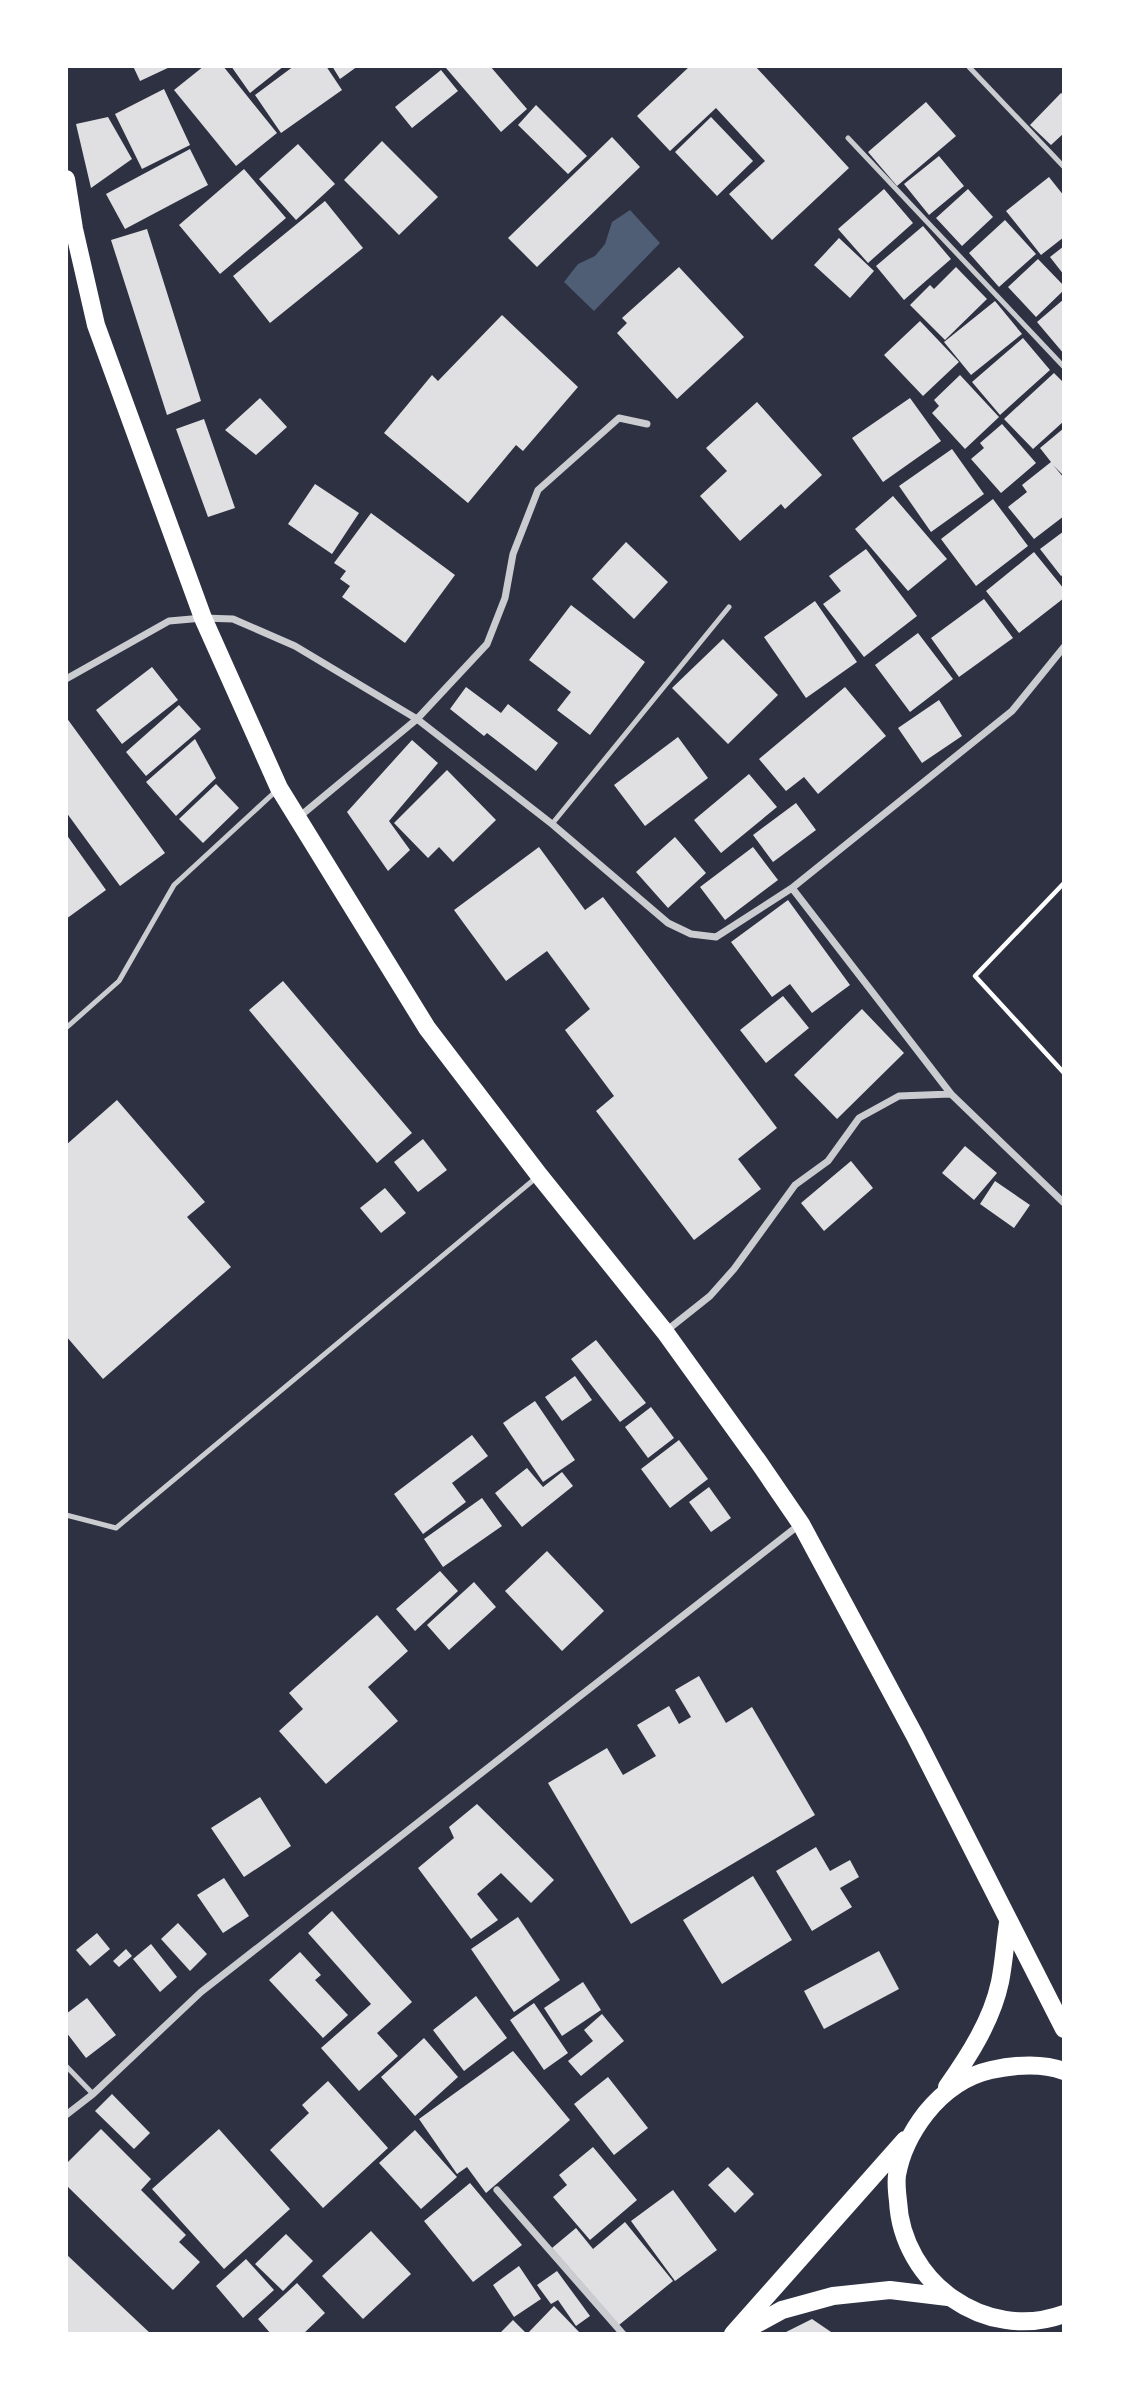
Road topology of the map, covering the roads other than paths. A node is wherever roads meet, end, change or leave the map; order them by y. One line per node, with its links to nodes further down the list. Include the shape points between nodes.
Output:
1 (969, 67): 3 (lane)
2 (848, 138): 5 (lane)
3 (1063, 167)
4 (66, 178): 8 (main road, via 96,325)
5 (1063, 367)
6 (648, 424): 11 (street, via 619,418 538,490 513,554 505,598 487,644)
7 (729, 607): 14 (lane)
8 (203, 618): 10 (street, via 169,621); 11 (street, via 233,619 295,646); 12 (main road)
9 (1063, 647): 15 (street, via 1012,711)
10 (66, 679)
11 (417, 719): 13 (street); 14 (street)
12 (279, 788): 13 (main road); 16 (lane, via 174,885 120,981)
13 (297, 818): 18 (main road, via 427,1028)
14 (552, 824): 15 (street, via 668,923 691,934 716,937)
15 (793, 888): 17 (street)
16 (66, 1028)
17 (951, 1094): 19 (street); 20 (street, via 899,1096 859,1118 828,1161 795,1185 710,1296)
18 (539, 1175): 20 (main road); 21 (lane, via 116,1528)
19 (1063, 1203)
20 (665, 1332): 22 (main road)
21 (66, 1515)
22 (801, 1524): 23 (main road, via 915,1736); 27 (street, via 201,1992)
23 (1008, 1923): 24 (main road); 28 (main road, via 999,1984 985,2023)
24 (1063, 2028)
25 (66, 2066): 27 (lane)
26 (1063, 2071): 28 (main road, via 1015,2064 976,2073)
27 (93, 2094): 29 (street)
28 (942, 2094): 30 (main road)
29 (66, 2115)
30 (911, 2132): 32 (main road, via 897,2175 899,2221 916,2264); 36 (main road)
31 (497, 2190): 35 (street)
32 (948, 2297): 33 (main road); 36 (main road, via 890,2290 833,2296 782,2310)
33 (976, 2313): 34 (main road, via 1013,2322); 37 (main road)
34 (1063, 2314)
35 (622, 2333)
36 (735, 2333)
37 (998, 2333)

